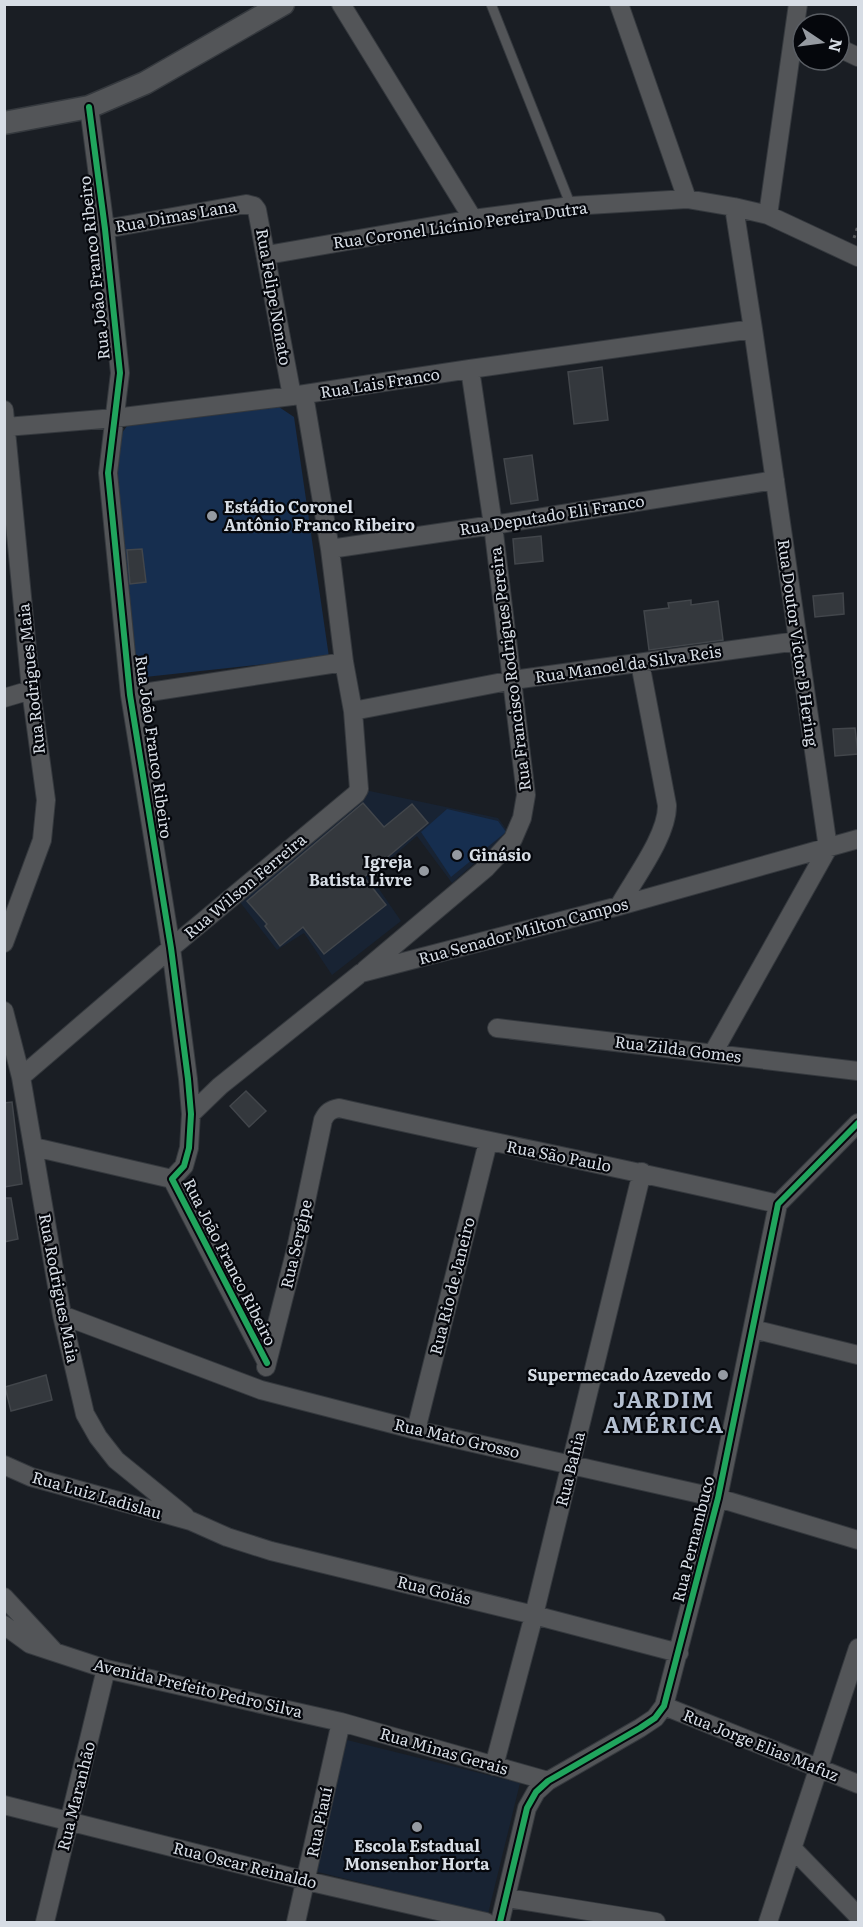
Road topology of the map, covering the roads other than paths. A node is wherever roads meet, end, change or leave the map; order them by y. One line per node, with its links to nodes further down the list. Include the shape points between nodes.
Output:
1 (283, 4): 6 (street, via 145,84)
2 (341, 4): 13 (street)
3 (491, 4): 10 (lane)
4 (619, 4): 8 (street)
5 (791, 72): 12 (street)
6 (89, 107): 7 (street); 14 (street, Rua João Franco Ribeiro)
7 (4, 123)
8 (687, 199): 10 (street, Rua Coronel Licínio Pereira Dutra); 11 (street, Rua Coronel Licínio Pereira Dutra)
9 (246, 204): 14 (street, Rua Dimas Lana); 15 (street, Rua Felipe Nonato, via 257,210)
10 (571, 206): 13 (street, Rua Coronel Licínio Pereira Dutra)
11 (734, 207): 12 (street, Rua Coronel Licínio Pereira Dutra); 17 (street, Rua Doutor Victor B Hering)
12 (768, 215): 16 (street, Rua Coronel Licínio Pereira Dutra)
13 (473, 219): 15 (street, Rua Coronel Licínio Pereira Dutra)
14 (105, 229): 21 (street, Rua João Franco Ribeiro, via 120,373)
15 (267, 255): 19 (street, Rua Felipe Nonato)
16 (858, 257)
17 (753, 329): 18 (street, Rua Lais Franco); 22 (street, Rua Doutor Victor B Hering)
18 (470, 369): 19 (street, Rua Lais Franco); 24 (street, Rua Francisco Rodrigues Pereira)
19 (298, 395): 21 (street, Rua Lais Franco); 25 (street, Rua Felipe Nonato)
20 (5, 418): 21 (street, Rua Lais Franco); 23 (street, Rua Rodrigues Maia)
21 (115, 418): 31 (street, Rua João Franco Ribeiro, via 108,473)
22 (775, 480): 24 (street, Rua Deputado Eli Franco); 26 (street, Rua Doutor Victor B Hering)
23 (8, 487): 30 (street, Rua Rodrigues Maia)
24 (493, 525): 25 (street, Rua Deputado Eli Franco); 29 (street, Rua Francisco Rodrigues Pereira)
25 (330, 549): 27 (street, Rua Felipe Nonato)
26 (798, 641): 28 (street, Rua Manoel da Silva Reis); 36 (street, Rua Doutor Victor B Hering)
27 (344, 662): 31 (street); 33 (street, Rua Felipe Nonato)
28 (640, 663): 29 (street, Rua Manoel da Silva Reis); 37 (street, via 667,818)
29 (513, 680): 33 (street, Rua Manoel da Silva Reis); 40 (street, Rua Francisco Rodrigues Pereira, via 526,795 513,839 486,868)
30 (31, 690): 32 (street); 38 (street, Rua Rodrigues Maia, via 46,800 44,822 42,840)
31 (130, 695): 39 (street, Rua João Franco Ribeiro)
32 (4, 698)
33 (354, 711): 34 (street, Rua Felipe Nonato)
34 (359, 789): 39 (street, Rua Wilson Ferreira)
35 (858, 839): 36 (street, Rua Senador Milton Campos)
36 (828, 848): 37 (street, Rua Senador Milton Campos); 43 (street)
37 (619, 906): 40 (street, Rua Senador Milton Campos)
38 (4, 943)
39 (171, 948): 45 (street, Rua Wilson Ferreira); 46 (street, Rua João Franco Ribeiro)
40 (361, 973): 47 (street, Rua Senador Milton Campos)
41 (4, 1011): 45 (street, Rua Rodrigues Maia)
42 (497, 1028): 43 (street, Rua Zilda Gomes)
43 (713, 1053): 44 (street, Rua Zilda Gomes)
44 (858, 1071)
45 (21, 1077): 52 (street, Rua Rodrigues Maia)
46 (188, 1078): 47 (street); 49 (street, Rua João Franco Ribeiro)
47 (220, 1086): 49 (street, Rua Senador Milton Campos)
48 (339, 1108): 51 (street, Rua São Paulo); 59 (street, Rua Sergipe, via 326,1113 323,1120)
49 (190, 1114): 54 (street, Rua João Franco Ribeiro, via 189,1148 184,1166)
50 (858, 1124): 55 (street)
51 (488, 1142): 53 (street, Rua São Paulo); 61 (street, Rua Rio de Janeiro)
52 (34, 1147): 54 (street); 56 (street, Rua Rodrigues Maia)
53 (642, 1172): 55 (street, Rua São Paulo); 62 (street, Rua Bahia)
54 (172, 1179): 59 (street, Rua João Franco Ribeiro)
55 (778, 1204): 57 (street, Rua Pernambuco)
56 (62, 1315): 60 (street, Rua Mato Grosso); 65 (street, Rua Rodrigues Maia, via 85,1414 98,1437 116,1460)
57 (753, 1329): 58 (street); 64 (street, Rua Pernambuco)
58 (858, 1355)
59 (267, 1363): 60 (street, Rua Sergipe)
60 (261, 1390): 61 (street, Rua Mato Grosso)
61 (416, 1430): 62 (street, Rua Mato Grosso)
62 (572, 1464): 64 (street, Rua Mato Grosso); 69 (street, Rua Bahia)
63 (4, 1465): 65 (street, Rua Luiz Ladislau, via 31,1477)
64 (718, 1498): 66 (street, Rua Mato Grosso); 73 (street, Rua Pernambuco)
65 (191, 1521): 69 (street, Rua Goiás, via 271,1551)
66 (858, 1540)
67 (4, 1597): 68 (street, Avenida Prefeito Pedro Silva)
68 (21, 1614): 70 (street); 72 (street, Avenida Prefeito Pedro Silva)
69 (534, 1615): 73 (street, Rua Goiás); 77 (street, Rua Bahia)
70 (6, 1629): 72 (street, Avenida Prefeito Pedro Silva, via 30,1644)
71 (858, 1648): 78 (street)
72 (56, 1652): 74 (street, Avenida Prefeito Pedro Silva)
73 (679, 1653): 75 (street, Rua Pernambuco)
74 (106, 1669): 76 (street, Avenida Prefeito Pedro Silva); 82 (street, Rua Maranhão)
75 (664, 1706): 78 (street, Rua Jorge Elias Mafuz); 79 (street, via 640,1728)
76 (341, 1722): 77 (street, Rua Minas Gerais); 84 (street, Rua Piauí)
77 (494, 1766): 79 (street, Rua Minas Gerais)
78 (820, 1769): 80 (street, Rua Jorge Elias Mafuz); 83 (street)
79 (548, 1781): 85 (street, via 527,1808)
80 (858, 1784)
81 (4, 1805): 82 (street, Rua Oscar Reinaldo)
82 (70, 1821): 84 (street, Rua Oscar Reinaldo); 87 (street, Rua Maranhão)
83 (794, 1849): 86 (street); 92 (street)
84 (307, 1881): 88 (street, Rua Piauí); 89 (street, Rua Oscar Reinaldo)
85 (507, 1898): 90 (street); 91 (street)
86 (858, 1916)
87 (45, 1923)
88 (296, 1923)
89 (486, 1923)
90 (501, 1923)
91 (656, 1923)
92 (768, 1923)

